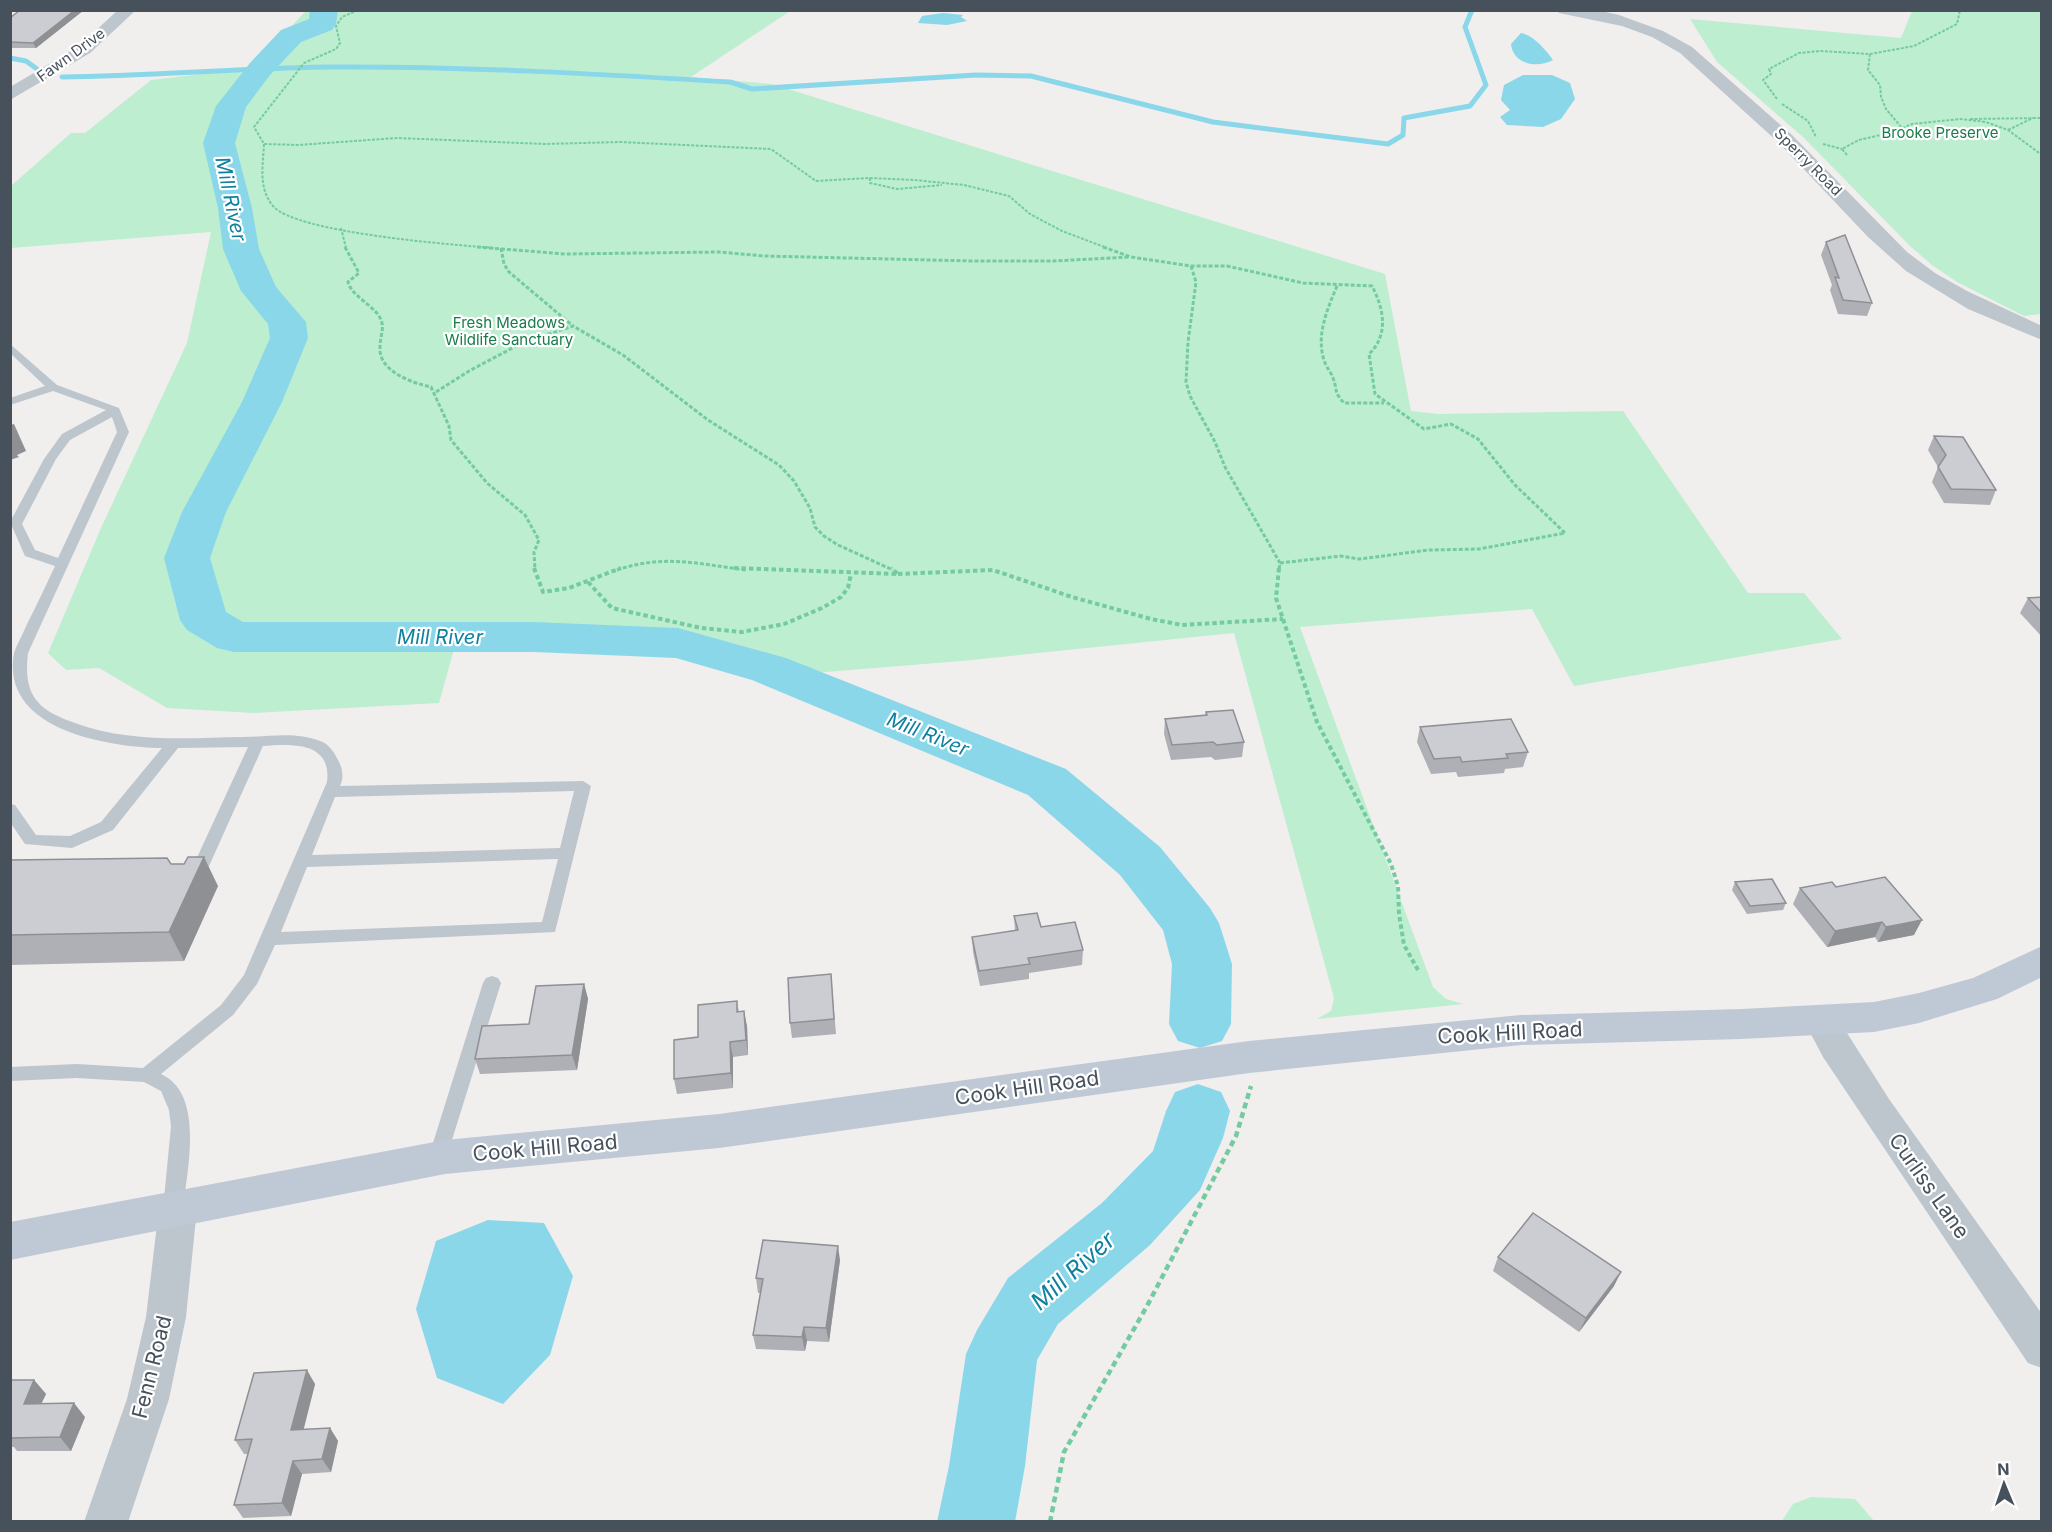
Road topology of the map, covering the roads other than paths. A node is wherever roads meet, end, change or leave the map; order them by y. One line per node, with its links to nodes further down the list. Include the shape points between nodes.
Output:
1 (129, 10): 3 (street, Fawn Drive, via 84,50)
2 (1565, 10): 4 (street, Sperry Road, via 1635,24 1667,37 1796,149 1911,266 1961,297)
3 (10, 95)
4 (2042, 334)
5 (10, 347): 6 (lane)
6 (53, 387): 7 (lane); 8 (lane)
7 (10, 402)
8 (115, 410): 9 (lane, via 123,432); 9 (lane, via 66,437 16,524 30,553)
9 (62, 564): 10 (lane)
10 (16, 655): 12 (lane, via 24,698 48,718 87,735 140,744)
11 (258, 741): 12 (lane); 13 (lane, via 317,746 332,760 335,780); 17 (lane)
12 (174, 743): 14 (lane, via 107,826 72,842 32,840)
13 (330, 792): 15 (lane, via 583,786); 16 (lane)
14 (10, 809)
15 (567, 853): 16 (lane); 18 (lane, via 549,928)
16 (302, 861): 18 (lane)
17 (192, 887)
18 (270, 939): 23 (lane, via 251,979 226,1011)
19 (2042, 960): 21 (street, Cook Hill Road, via 1984,989 1919,1008 1874,1017)
20 (492, 983): 24 (lane)
21 (1821, 1021): 24 (street, Cook Hill Road, via 1521,1030 1249,1057 719,1131); 27 (street, Curliss Lane, via 1876,1110)
22 (10, 1074): 23 (lane, via 77,1071)
23 (146, 1075): 25 (lane, via 168,1086 179,1106)
24 (437, 1159): 25 (street, Cook Hill Road)
25 (176, 1208): 26 (street, Cook Hill Road); 28 (street, Fenn Road, via 166,1317 148,1400)
26 (10, 1241)
27 (2042, 1348)
28 (106, 1521)

